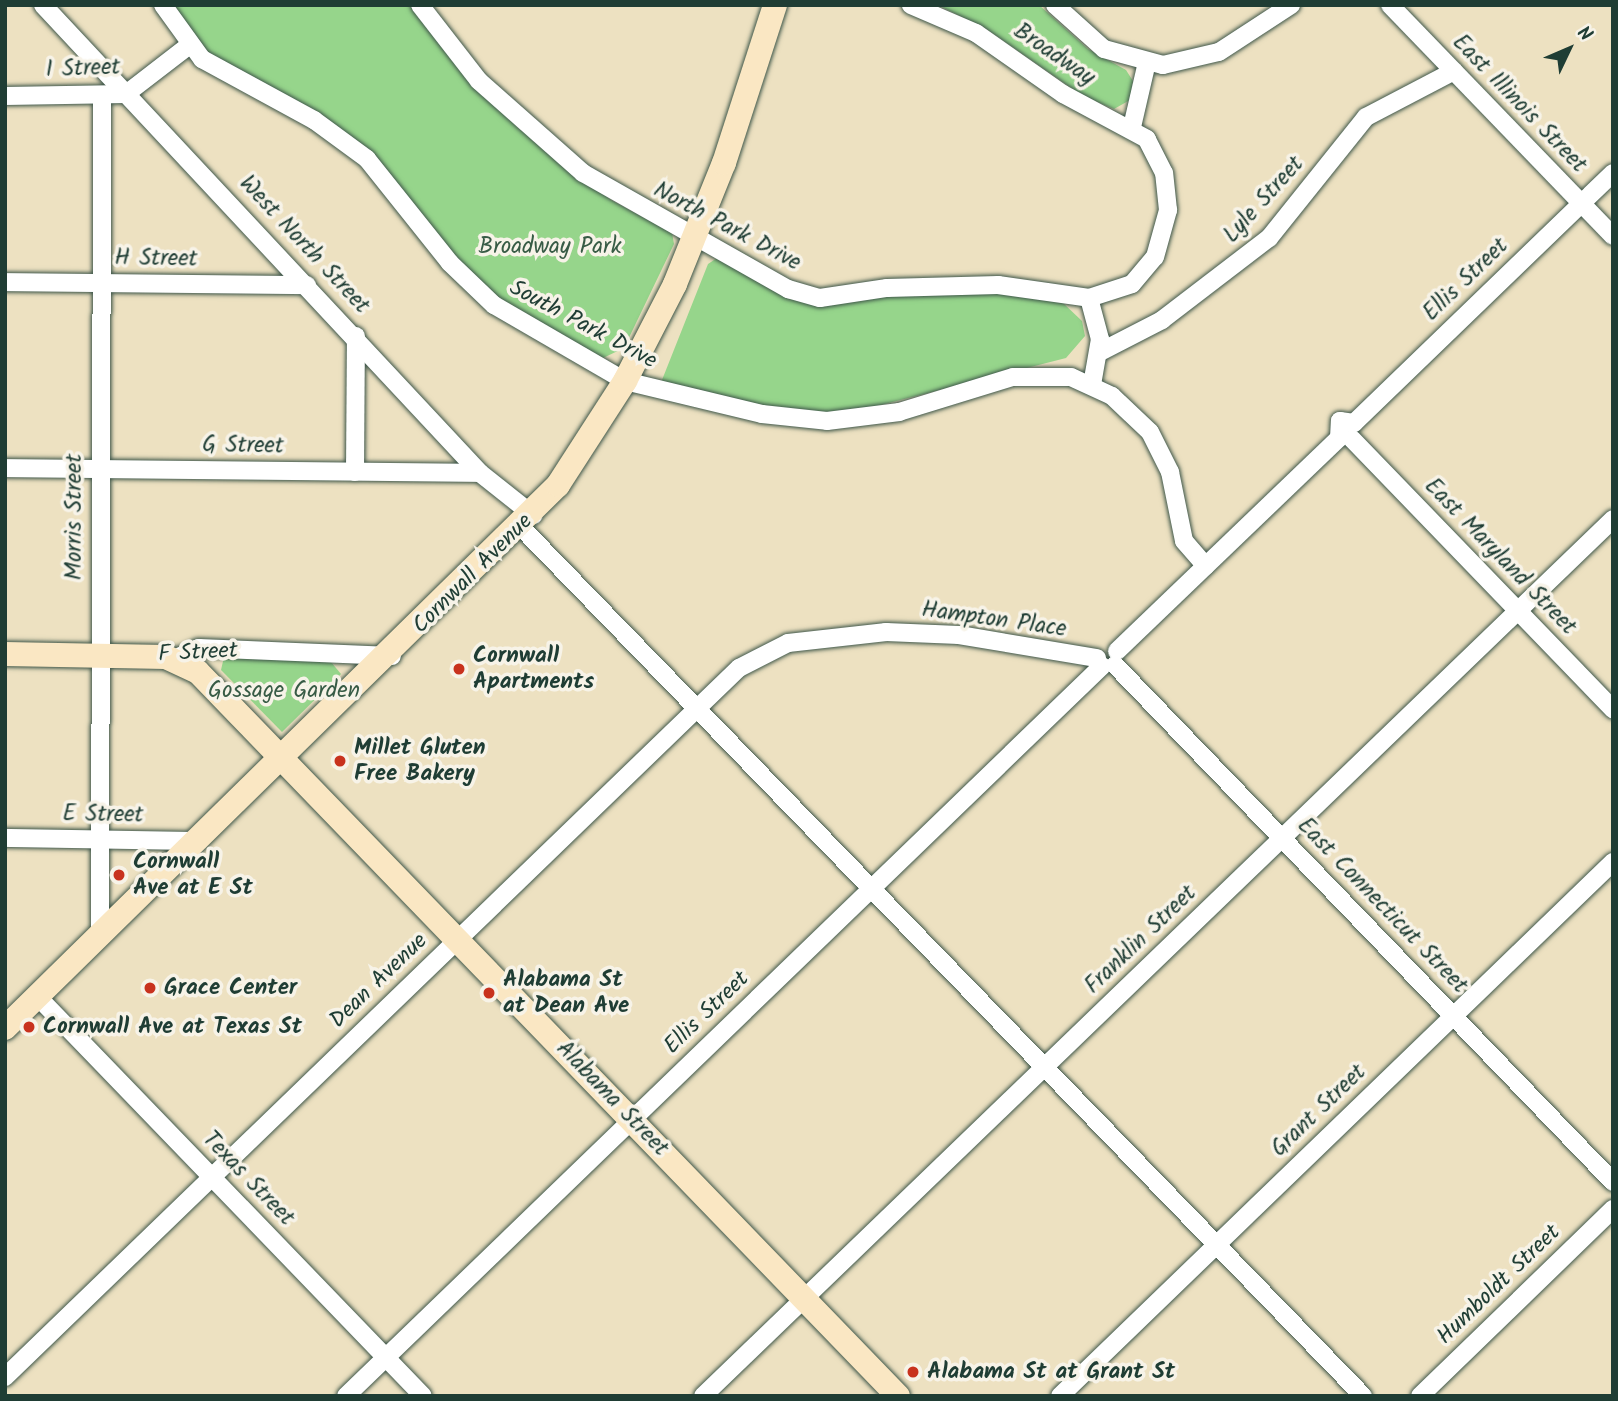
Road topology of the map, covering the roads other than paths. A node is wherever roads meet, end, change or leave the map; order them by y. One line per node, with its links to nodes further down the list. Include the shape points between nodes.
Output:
1 (43, 5): 12 (street, West North Street)
2 (163, 5): 9 (street, South Park Drive)
3 (420, 5): 18 (street, North Park Drive, via 479,81 550,147 612,193)
4 (775, 5): 18 (main road, Cornwall Avenue)
5 (911, 5): 15 (street, Broadway, via 985,38 1063,94)
6 (1055, 5): 10 (street, Broadway, via 1097,45)
7 (1291, 5): 10 (street, Broadway, via 1207,57)
8 (1390, 5): 11 (street, East Illinois Street)
9 (188, 46): 12 (street, I Street); 26 (street, South Park Drive, via 223,74 350,145 397,191 477,291)
10 (1147, 62): 15 (street)
11 (1454, 71): 17 (street, East Illinois Street); 25 (street, Lyle Street, via 1366,117 1269,238 1162,320)
12 (126, 94): 14 (street, I Street); 22 (street, West North Street)
13 (5, 96): 14 (street, I Street)
14 (102, 97): 21 (street, Morris Street)
15 (1132, 127): 23 (street, via 1151,144 1164,173 1164,233 1140,277 1113,294)
16 (1613, 173): 17 (street, Ellis Street)
17 (1581, 204): 19 (street, East Illinois Street); 28 (street, Ellis Street)
18 (695, 235): 23 (street, North Park Drive, via 769,280 810,296 998,285); 26 (main road, Cornwall Avenue)
19 (1613, 236)
20 (5, 282): 21 (street, H Street)
21 (99, 282): 22 (street, H Street); 30 (street, Morris Street)
22 (307, 285): 24 (street, West North Street)
23 (1089, 298): 25 (street)
24 (356, 336): 31 (street); 32 (street, West North Street)
25 (1100, 352): 27 (street)
26 (625, 381): 27 (street, South Park Drive, via 762,414 827,421 899,412 1013,377 1059,374); 34 (main road, Cornwall Avenue, via 573,465)
27 (1092, 385): 35 (street, via 1150,432 1170,472 1184,541)
28 (1348, 433): 35 (street, Ellis Street); 36 (street, East Maryland Street)
29 (5, 468): 30 (street, G Street)
30 (100, 469): 31 (street, G Street); 38 (street, Morris Street)
31 (355, 472): 32 (street, G Street)
32 (480, 473): 34 (street, West North Street)
33 (1613, 519): 36 (street, Franklin Street)
34 (527, 521): 39 (main road, Cornwall Avenue); 42 (street, West North Street)
35 (1206, 566): 41 (street, Ellis Street)
36 (1518, 610): 43 (street, East Maryland Street); 46 (street, Franklin Street)
37 (5, 654): 38 (main road, F Street)
38 (100, 655): 40 (main road, F Street); 47 (street, Morris Street)
39 (391, 656): 40 (street, F Street, via 199,648); 44 (main road, Cornwall Avenue)
40 (174, 659): 44 (main road, Alabama Street, via 208,681)
41 (1108, 660): 42 (street, Hampton Place, via 959,635 849,634 767,651); 46 (street, East Connecticut Street); 50 (street, Ellis Street)
42 (695, 705): 50 (street, West North Street); 52 (street, Dean Avenue)
43 (1613, 709)
44 (284, 759): 48 (main road, Cornwall Avenue); 52 (main road, Alabama Street)
45 (5, 838): 47 (street, E Street)
46 (1282, 838): 54 (street, East Connecticut Street); 56 (street, Franklin Street)
47 (100, 839): 48 (street, E Street); 51 (street, Morris Street)
48 (200, 841): 51 (main road, Cornwall Avenue)
49 (1613, 862): 54 (street, Grant Street)
50 (872, 888): 56 (street, West North Street); 57 (street, Ellis Street)
51 (100, 937): 53 (main road, Cornwall Avenue)
52 (458, 939): 57 (main road, Alabama Street); 58 (street, Dean Avenue)
53 (38, 997): 55 (main road, Cornwall Avenue); 58 (street, Texas Street)
54 (1453, 1016): 59 (street, East Connecticut Street); 61 (street, Grant Street)
55 (7, 1025)
56 (1045, 1066): 61 (street, West North Street); 62 (street, Franklin Street)
57 (632, 1120): 62 (main road, Alabama Street); 63 (street, Ellis Street)
58 (212, 1178): 63 (street, Texas Street); 64 (street, Dean Avenue)
59 (1613, 1182)
60 (1613, 1209): 71 (street, Humboldt Street)
61 (1217, 1244): 69 (street, Grant Street); 70 (street, West North Street)
62 (804, 1298): 67 (street, Franklin Street); 68 (main road, Alabama Street)
63 (386, 1357): 65 (street, Ellis Street); 66 (street, Texas Street)
64 (5, 1377)
65 (346, 1396)
66 (423, 1396)
67 (703, 1396)
68 (898, 1396)
69 (1060, 1396)
70 (1363, 1396)
71 (1420, 1396)

